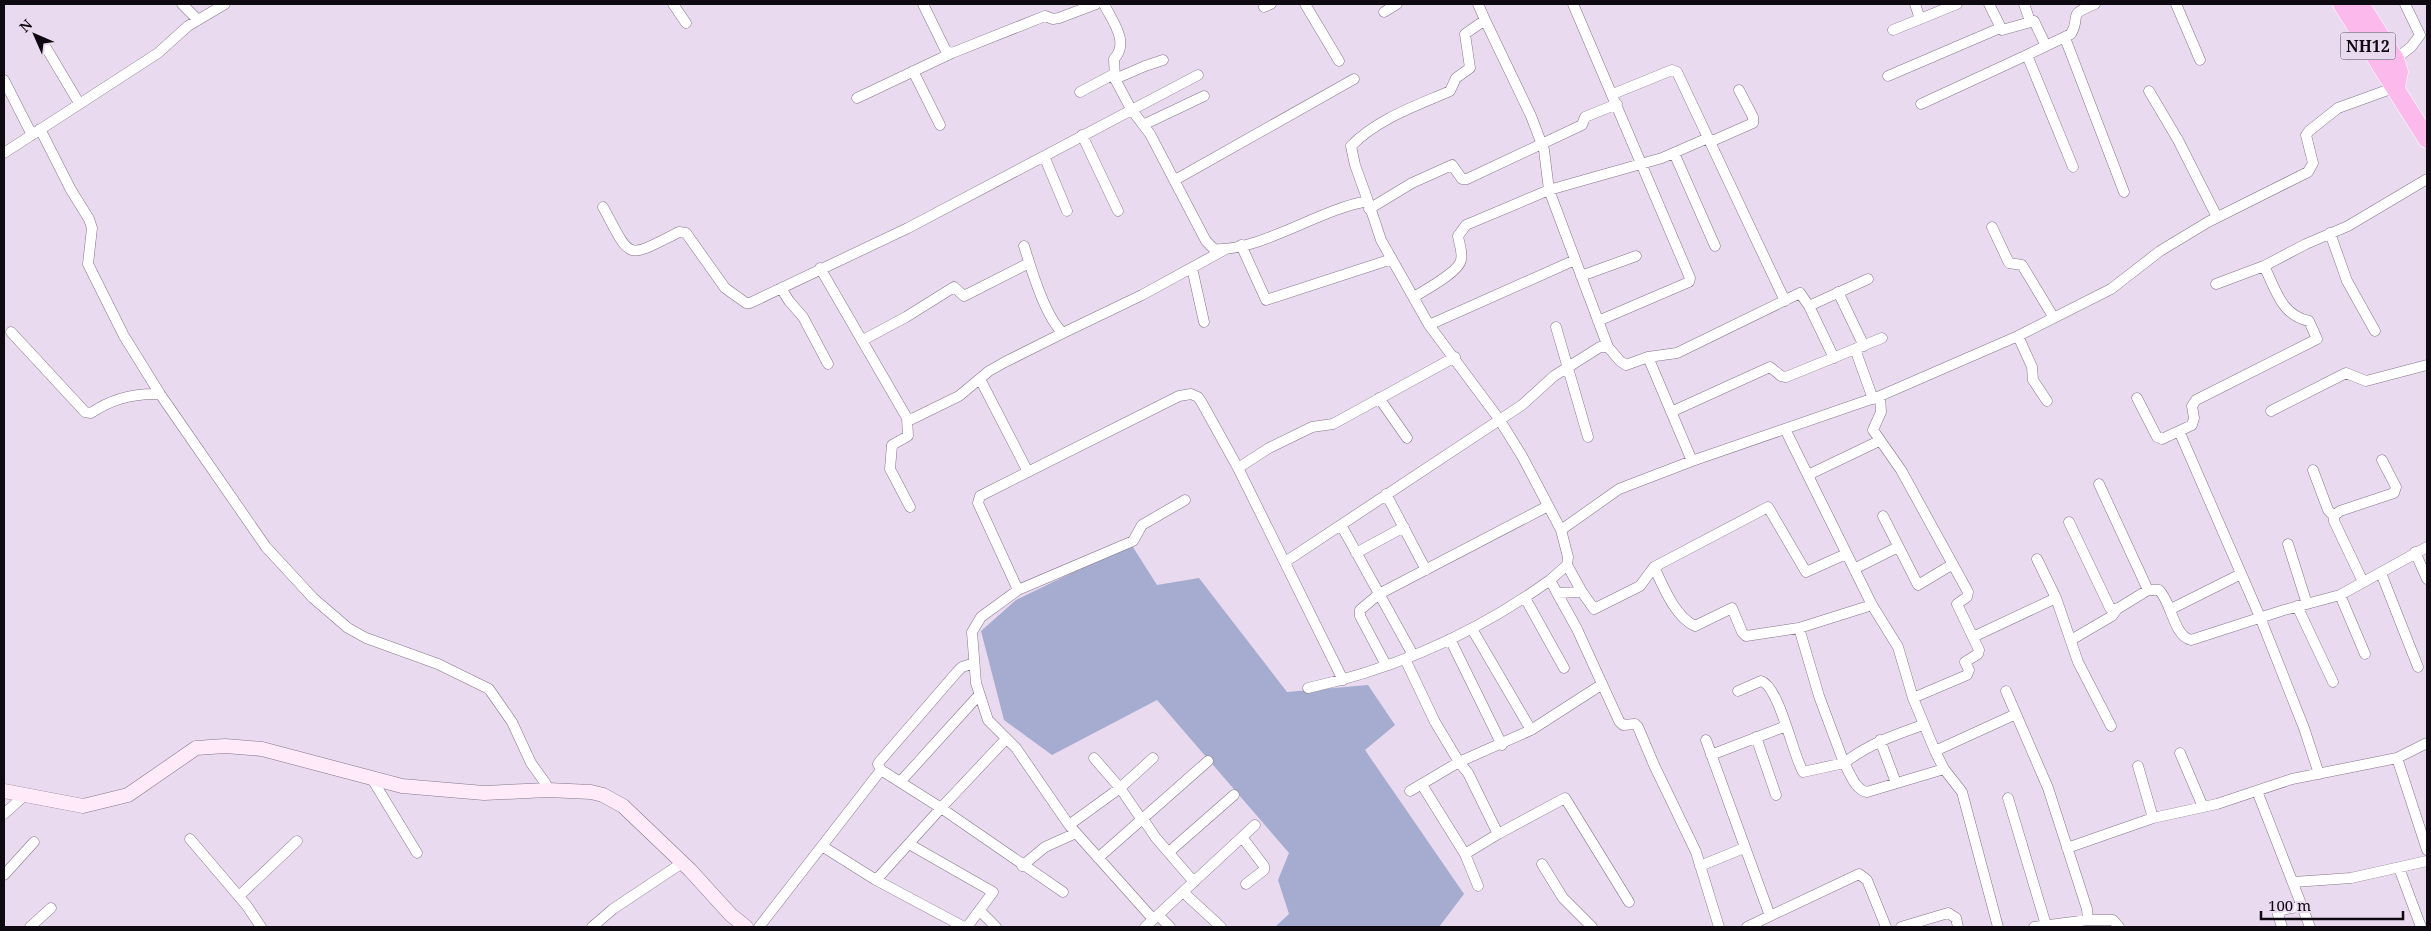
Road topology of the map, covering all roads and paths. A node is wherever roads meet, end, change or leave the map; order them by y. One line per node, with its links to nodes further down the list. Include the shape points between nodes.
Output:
1 (182, 4): 22 (street)
2 (225, 4): 22 (street)
3 (673, 4): 25 (street)
4 (923, 4): 31 (street, via 946,51)
5 (1096, 4): 31 (street, via 1055,19 1045,16)
6 (1104, 4): 40 (street, via 1121,40 1121,52 1114,59)
7 (1305, 4): 35 (street)
8 (1397, 4): 20 (street)
9 (1478, 4): 23 (street)
10 (1573, 4): 49 (street)
11 (1915, 4): 21 (street)
12 (1957, 4): 21 (street)
13 (1989, 4): 26 (street)
14 (2024, 4): 24 (street)
15 (2095, 4): 28 (street, via 2080,10 2075,16 2073,31)
16 (2176, 4): 34 (street)
17 (2342, 4): 36 (highway, NH12)
18 (2360, 4): 36 (highway)
19 (2405, 4): 36 (street, via 2420,35 2411,47)
20 (1384, 12)
21 (1920, 19): 27 (street)
22 (198, 20): 50 (street, via 158,53)
23 (1485, 20): 59 (street, via 1532,116); 69 (street, via 1465,34 1470,68 1456,78 1450,91 1362,134 1351,146)
24 (2030, 21): 26 (street, via 2004,30); 30 (street, via 2036,23)
25 (686, 23)
26 (2000, 28): 39 (street)
27 (1892, 30)
28 (2065, 38): 30 (street); 68 (street)
29 (45, 46): 50 (street)
30 (2046, 46): 32 (street)
31 (952, 53): 37 (street)
32 (2026, 55): 51 (street); 64 (street)
33 (1163, 60): 40 (street)
34 (2200, 60)
35 (1339, 61)
36 (2388, 64): 43 (highway, via 2399,72)
37 (913, 71): 48 (street); 54 (street)
38 (1198, 75): 52 (street)
39 (1888, 76)
40 (1115, 77): 46 (street); 52 (street)
41 (1354, 79): 66 (street)
42 (4, 80): 55 (street)
43 (2396, 87): 57 (highway); 73 (street, via 2350,102 2324,118 2306,135 2313,163 2308,172)
44 (1739, 90): 58 (street, via 1753,123)
45 (2149, 91): 73 (street)
46 (1080, 92)
47 (1204, 96): 53 (street)
48 (857, 98)
49 (1615, 99): 58 (street, via 1672,70 1677,72); 59 (street, via 1585,117 1582,125); 63 (street)
50 (79, 104): 55 (street)
51 (1921, 104)
52 (1131, 109): 53 (street); 56 (street)
53 (1143, 124): 66 (street)
54 (940, 125)
55 (36, 132): 60 (street); 115 (street, via 89,219 92,228 88,264 92,274 124,336)
56 (1082, 135): 62 (street); 72 (street)
57 (2427, 139)
58 (1709, 140): 61 (street); 93 (street)
59 (1541, 143): 67 (street); 69 (street, via 1467,179 1462,179 1452,165)
60 (4, 153)
61 (1674, 153): 63 (street); 78 (street)
62 (1044, 156): 71 (street); 85 (street, via 908,228)
63 (1643, 164): 67 (street); 96 (street, via 1690,280)
64 (2074, 167)
65 (2427, 179): 75 (street, via 2348,226)
66 (1175, 180): 79 (street, via 1206,240 1214,249)
67 (1549, 190): 82 (street); 92 (street, via 1466,225 1458,236 1462,259 1459,265)
68 (2124, 192)
69 (1369, 205): 76 (street, via 1329,211); 81 (street, via 1381,240)
70 (603, 207): 90 (street, via 624,246 630,250 640,251 683,232 690,236 725,288 746,303)
71 (1067, 211)
72 (1118, 211)
73 (2217, 217): 95 (street, via 2160,251 2111,289)
74 (1992, 227): 95 (street, via 2010,263 2024,267)
75 (2330, 233): 84 (street); 100 (street, via 2346,281)
76 (1241, 245): 79 (street); 81 (street, via 1266,300)
77 (1024, 246): 83 (street)
78 (1715, 246)
79 (1225, 250): 86 (street)
80 (1636, 256): 87 (street)
81 (1392, 259): 92 (street)
82 (1575, 260): 87 (street); 98 (street)
83 (1029, 263): 102 (street, via 1041,295); 105 (street, via 964,296 954,287)
84 (2264, 266): 89 (street); 125 (street, via 2286,309 2296,319 2309,321 2316,339 2196,400 2192,406 2194,422)
85 (820, 268): 90 (street); 105 (street)
86 (1192, 268): 97 (street); 102 (street)
87 (1581, 276): 96 (street)
88 (1868, 279): 91 (street)
89 (2216, 284)
90 (781, 288): 111 (street, via 803,317)
91 (1838, 292): 94 (street); 107 (street)
92 (1414, 297): 98 (street)
93 (1785, 301): 94 (street, via 1800,293); 109 (street, via 1677,353)
94 (1809, 306): 110 (street)
95 (2054, 318): 103 (street)
96 (1598, 321): 106 (street)
97 (1204, 322)
98 (1430, 325): 108 (street)
99 (1556, 327): 113 (street)
100 (2375, 331)
101 (11, 332): 115 (street, via 85,412 90,413 137,394)
102 (1062, 333): 114 (street, via 1005,362)
103 (2018, 336): 117 (street); 119 (street, via 2032,367 2033,380)
104 (1882, 338): 107 (street)
105 (863, 340): 122 (street)
106 (1608, 347): 109 (street, via 1623,364); 113 (street, via 1600,347)
107 (1859, 347): 110 (street); 117 (street)
108 (1454, 357): 116 (street); 123 (street)
109 (1648, 358): 121 (street)
110 (1834, 358): 121 (street, via 1784,378 1770,367)
111 (828, 364)
112 (2427, 365): 120 (street, via 2366,381 2346,373)
113 (1567, 370): 123 (street, via 1554,376 1522,406); 126 (street)
114 (980, 379): 122 (street, via 959,396 912,419); 133 (street)
115 (160, 394): 225 (street, via 238,509 294,579 348,628 366,638 438,664 489,689 512,722)
116 (1379, 398): 127 (street); 131 (street, via 1333,424 1312,426)
117 (1876, 398): 124 (street); 128 (street, via 1881,412 1873,430)
118 (2137, 398): 125 (street, via 2159,439)
119 (2047, 401)
120 (2271, 411)
121 (1671, 412): 130 (street)
122 (907, 418): 139 (street, via 908,436 892,446 890,466)
123 (1499, 419): 136 (street); 138 (street)
124 (1785, 429): 130 (street); 134 (street)
125 (2179, 431): 160 (street)
126 (1588, 437)
127 (1407, 438)
128 (1879, 441): 134 (street); 154 (street, via 1901,470)
129 (2382, 460): 141 (street, via 2396,487 2394,493 2340,511)
130 (1692, 461): 145 (street, via 1619,489)
131 (1238, 468): 133 (street, via 1202,403 1191,394 1180,396); 153 (street)
132 (2313, 470): 141 (street, via 2328,510)
133 (1028, 472): 164 (street, via 978,499)
134 (1808, 475): 151 (street)
135 (2099, 484): 165 (street)
136 (1386, 494): 143 (street); 144 (street)
137 (1185, 500): 164 (street, via 1142,525 1132,541)
138 (1548, 506): 145 (street); 158 (street)
139 (910, 507)
140 (1883, 516): 147 (street)
141 (2334, 516): 163 (street)
142 (2068, 522): 174 (street, via 2107,604)
143 (1341, 524): 150 (street); 153 (street)
144 (1404, 527): 150 (street); 158 (street)
145 (1561, 530): 155 (street)
146 (2288, 544): 173 (street)
147 (1898, 547): 154 (street, via 1918,585); 157 (street)
148 (2427, 547): 149 (street)
149 (2415, 552): 159 (street); 161 (street)
150 (1356, 553): 168 (street)
151 (1846, 554): 156 (street, via 1806,572 1768,507); 157 (street)
152 (2037, 559): 171 (street)
153 (1284, 562): 188 (street)
154 (1953, 564): 179 (street, via 1968,592 1967,597 1957,604)
155 (1567, 565): 162 (street); 166 (street)
156 (1654, 568): 166 (street, via 1640,586 1594,609); 177 (street, via 1682,617 1695,626 1732,608 1746,636)
157 (1854, 568): 172 (street)
158 (1426, 570): 168 (street)
159 (2381, 573): 163 (street); 186 (street)
160 (2241, 574): 175 (street); 176 (street)
161 (2427, 579)
162 (1550, 580): 167 (street); 170 (street)
163 (2363, 582): 169 (street)
164 (1018, 590): 184 (street, via 981,617 975,626 971,642)
165 (2148, 590): 174 (street); 175 (street, via 2159,590)
166 (1582, 592): 167 (street)
167 (1557, 593): 190 (street, via 1577,629)
168 (1379, 594): 183 (street); 185 (street, via 1360,610 1360,616)
169 (2340, 595): 173 (street); 182 (street)
170 (1526, 598): 178 (street); 187 (street)
171 (2056, 598): 179 (street); 181 (street)
172 (1872, 605): 177 (street); 195 (street, via 1898,647)
173 (2302, 605): 176 (street); 189 (street)
174 (2117, 609): 181 (street, via 2112,616)
175 (2171, 609): 176 (street, via 2182,634 2191,640)
176 (2260, 617): 219 (street, via 2304,728)
177 (1799, 628): 215 (street, via 1819,696)
178 (1472, 630): 180 (street); 200 (street)
179 (1973, 637): 195 (street, via 1979,652 1965,662 1967,675)
180 (1450, 639): 183 (street); 206 (street)
181 (2071, 640): 199 (street, via 2078,662)
182 (2365, 654)
183 (1409, 657): 185 (street); 214 (street, via 1435,722)
184 (974, 664): 194 (street); 218 (street, via 962,667 950,680 880,761)
185 (1386, 665): 188 (street)
186 (2418, 667)
187 (1564, 668)
188 (1343, 680): 191 (street)
189 (2334, 682)
190 (1601, 685): 200 (street); 259 (street, via 1621,723 1638,727)
191 (1308, 688)
192 (1738, 691): 198 (street, via 1764,682 1779,706)
193 (2006, 691): 196 (street)
194 (979, 695): 202 (street, via 988,720); 221 (street)
195 (1913, 698): 197 (street)
196 (2016, 714): 207 (street); 249 (street, via 2048,788)
197 (1923, 725): 204 (street); 207 (street)
198 (1786, 726): 201 (street); 215 (street, via 1803,772)
199 (2111, 726)
200 (1531, 730): 206 (street)
201 (1756, 737): 209 (street); 230 (street)
202 (1005, 740): 234 (street); 238 (street, via 1016,748)
203 (1706, 740): 209 (street)
204 (1880, 740): 215 (street); 222 (street)
205 (2427, 743): 212 (street)
206 (1502, 745): 214 (street)
207 (1934, 751): 217 (street)
208 (2180, 754): 233 (street)
209 (1711, 755): 248 (street)
210 (1094, 758): 224 (street)
211 (1153, 758): 224 (street)
212 (2397, 758): 219 (street); 250 (street)
213 (1208, 761): 237 (street)
214 (1458, 762): 223 (street); 241 (street, via 1468,773)
215 (1844, 763): 222 (street, via 1862,791)
216 (2138, 766): 236 (street)
217 (1944, 769): 222 (street); 295 (street, via 1962,792)
218 (881, 770): 221 (street); 247 (street)
219 (2318, 774): 228 (street)
220 (372, 779): 225 (street, via 402,786 484,792); 231 (street, via 262,749 225,746 196,748 128,795 83,806); 252 (street)
221 (901, 781): 234 (street)
222 (1896, 783)
223 (1422, 785): 227 (street); 253 (street)
224 (1120, 788): 237 (street); 238 (street)
225 (548, 790): 256 (street, via 578,790 603,795 624,806)
226 (4, 791): 231 (street)
227 (1410, 791)
228 (2257, 791): 233 (street); 264 (street)
229 (1234, 794): 251 (street)
230 (1776, 795)
231 (24, 796): 235 (street)
232 (2008, 798): 278 (street)
233 (2203, 807): 236 (street)
234 (941, 808): 246 (street); 258 (street)
235 (4, 814)
236 (2153, 818): 249 (street)
237 (1142, 820): 251 (street); 254 (street)
238 (1069, 825): 240 (street)
239 (1255, 825): 242 (street)
240 (1076, 833): 254 (street); 258 (street, via 1045,847)
241 (1498, 834): 253 (street); 270 (street, via 1566,798)
242 (1242, 837): 263 (street); 265 (street, via 1264,866 1264,870)
243 (190, 839): 269 (street)
244 (297, 841): 269 (street)
245 (34, 842): 261 (street)
246 (910, 844): 262 (street); 273 (street, via 992,890 993,894)
247 (822, 846): 262 (street); 283 (street)
248 (1744, 848): 259 (street); 274 (street)
249 (2067, 848): 276 (street)
250 (2427, 850)
251 (1169, 852): 263 (street)
252 (417, 854)
253 (1465, 854): 266 (street)
254 (1098, 858): 275 (street)
255 (2427, 861): 260 (street)
256 (682, 863): 281 (street); 282 (street, via 730,915)
257 (1542, 864): 289 (street, via 1563,898)
258 (1022, 866): 267 (street)
259 (1700, 866): 290 (street)
260 (2399, 868): 264 (street, via 2351,878); 277 (street)
261 (4, 875)
262 (876, 880): 284 (street)
263 (1194, 882): 268 (street)
264 (2294, 882): 271 (street)
265 (1246, 884)
266 (1478, 886)
267 (1063, 892)
268 (1183, 892): 275 (street); 288 (street)
269 (238, 896): 280 (street)
270 (1629, 902)
271 (2302, 906): 298 (street, via 2277,911); 299 (street)
272 (51, 908): 279 (street)
273 (980, 911): 284 (street); 285 (street)
274 (1770, 916): 291 (street); 292 (street, via 1859,874 1867,880)
275 (1156, 917): 286 (street); 287 (street)
276 (2088, 920): 278 (street); 297 (street, via 2113,920)
277 (2422, 922)
278 (2046, 925): 296 (street)
279 (30, 927)
280 (261, 927)
281 (592, 927)
282 (746, 927)
283 (759, 927)
284 (966, 927)
285 (996, 927)
286 (1145, 927)
287 (1170, 927)
288 (1220, 927)
289 (1592, 927)
290 (1719, 927)
291 (1747, 927)
292 (1886, 927)
293 (1901, 927): 294 (street, via 1951,913)
294 (1958, 927)
295 (1998, 927)
296 (2034, 927)
297 (2119, 927)
298 (2282, 927)
299 (2310, 927)

